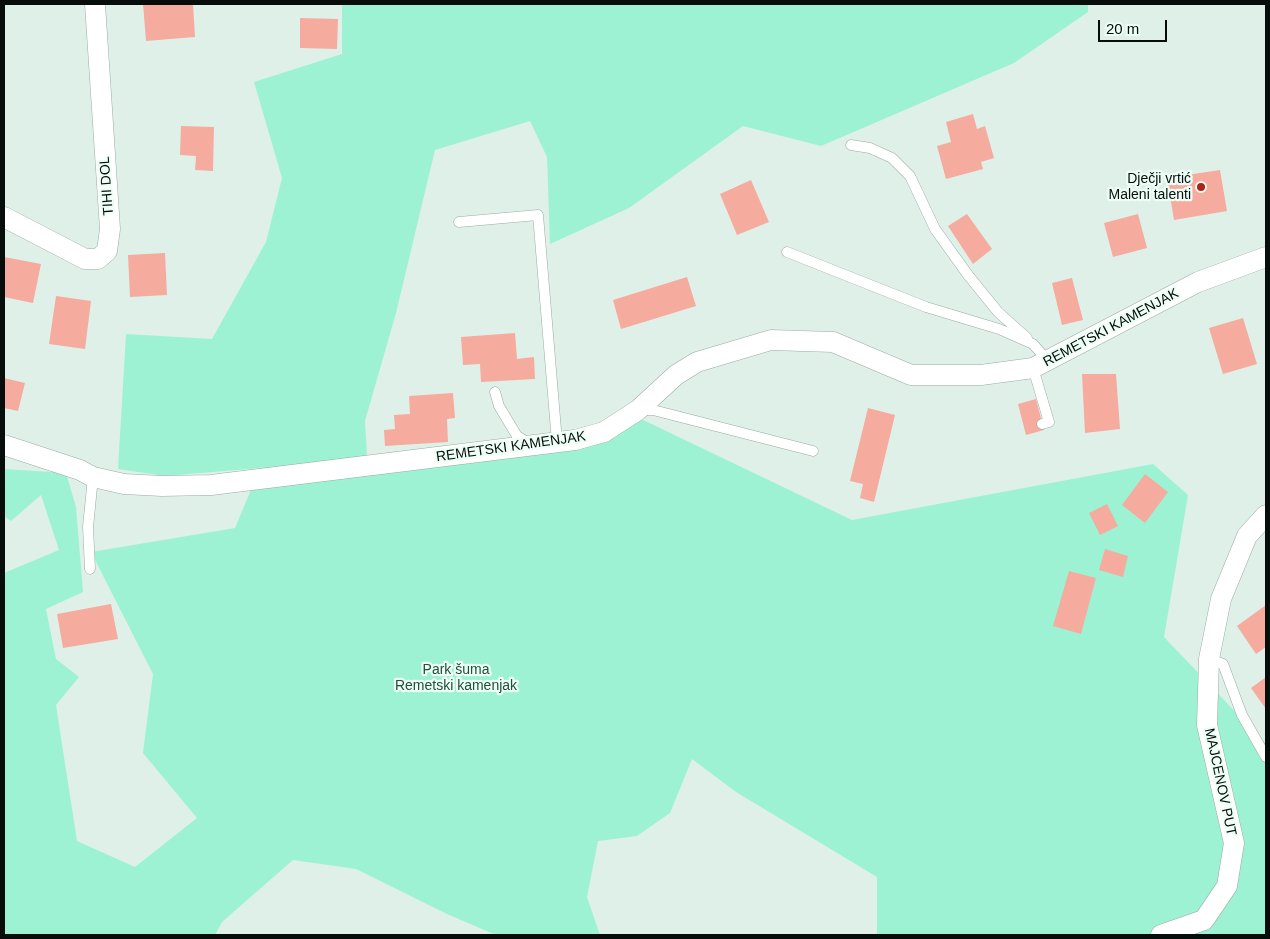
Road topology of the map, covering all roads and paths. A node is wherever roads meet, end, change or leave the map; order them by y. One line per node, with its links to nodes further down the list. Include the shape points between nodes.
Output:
1 (95, 4): 3 (street, TIHI DOL, via 110,230 107,251 98,259 85,260)
2 (850, 145): 7 (lane, via 870,148 892,158 910,176 935,229 998,312)
3 (4, 217)
4 (459, 222): 12 (lane, via 538,215)
5 (787, 252): 7 (lane, via 926,307 999,329)
6 (1266, 256): 8 (street, REMETSKI KAMENJAK, via 1182,290)
7 (1033, 344): 8 (lane)
8 (1040, 364): 10 (street, REMETSKI KAMENJAK, via 982,375 911,374 833,342 771,340 697,362 676,375); 11 (lane, via 1049,422)
9 (495, 392): 14 (lane, via 516,436)
10 (638, 410): 12 (street, REMETSKI KAMENJAK, via 604,432); 15 (lane, via 653,410)
11 (1042, 424)
12 (557, 442): 14 (street, REMETSKI KAMENJAK)
13 (4, 445): 16 (street, REMETSKI KAMENJAK)
14 (533, 445): 16 (street, REMETSKI KAMENJAK, via 211,485 134,485)
15 (812, 451)
16 (93, 477): 18 (lane, via 88,527)
17 (1266, 515): 19 (street, MAJCENOV PUT, via 1247,536 1221,599)
18 (90, 569)
19 (1209, 659): 20 (lane, via 1223,664 1242,715); 21 (street, MAJCENOV PUT, via 1207,725 1234,843 1226,886 1204,920)
20 (1266, 757)
21 (1161, 935)

